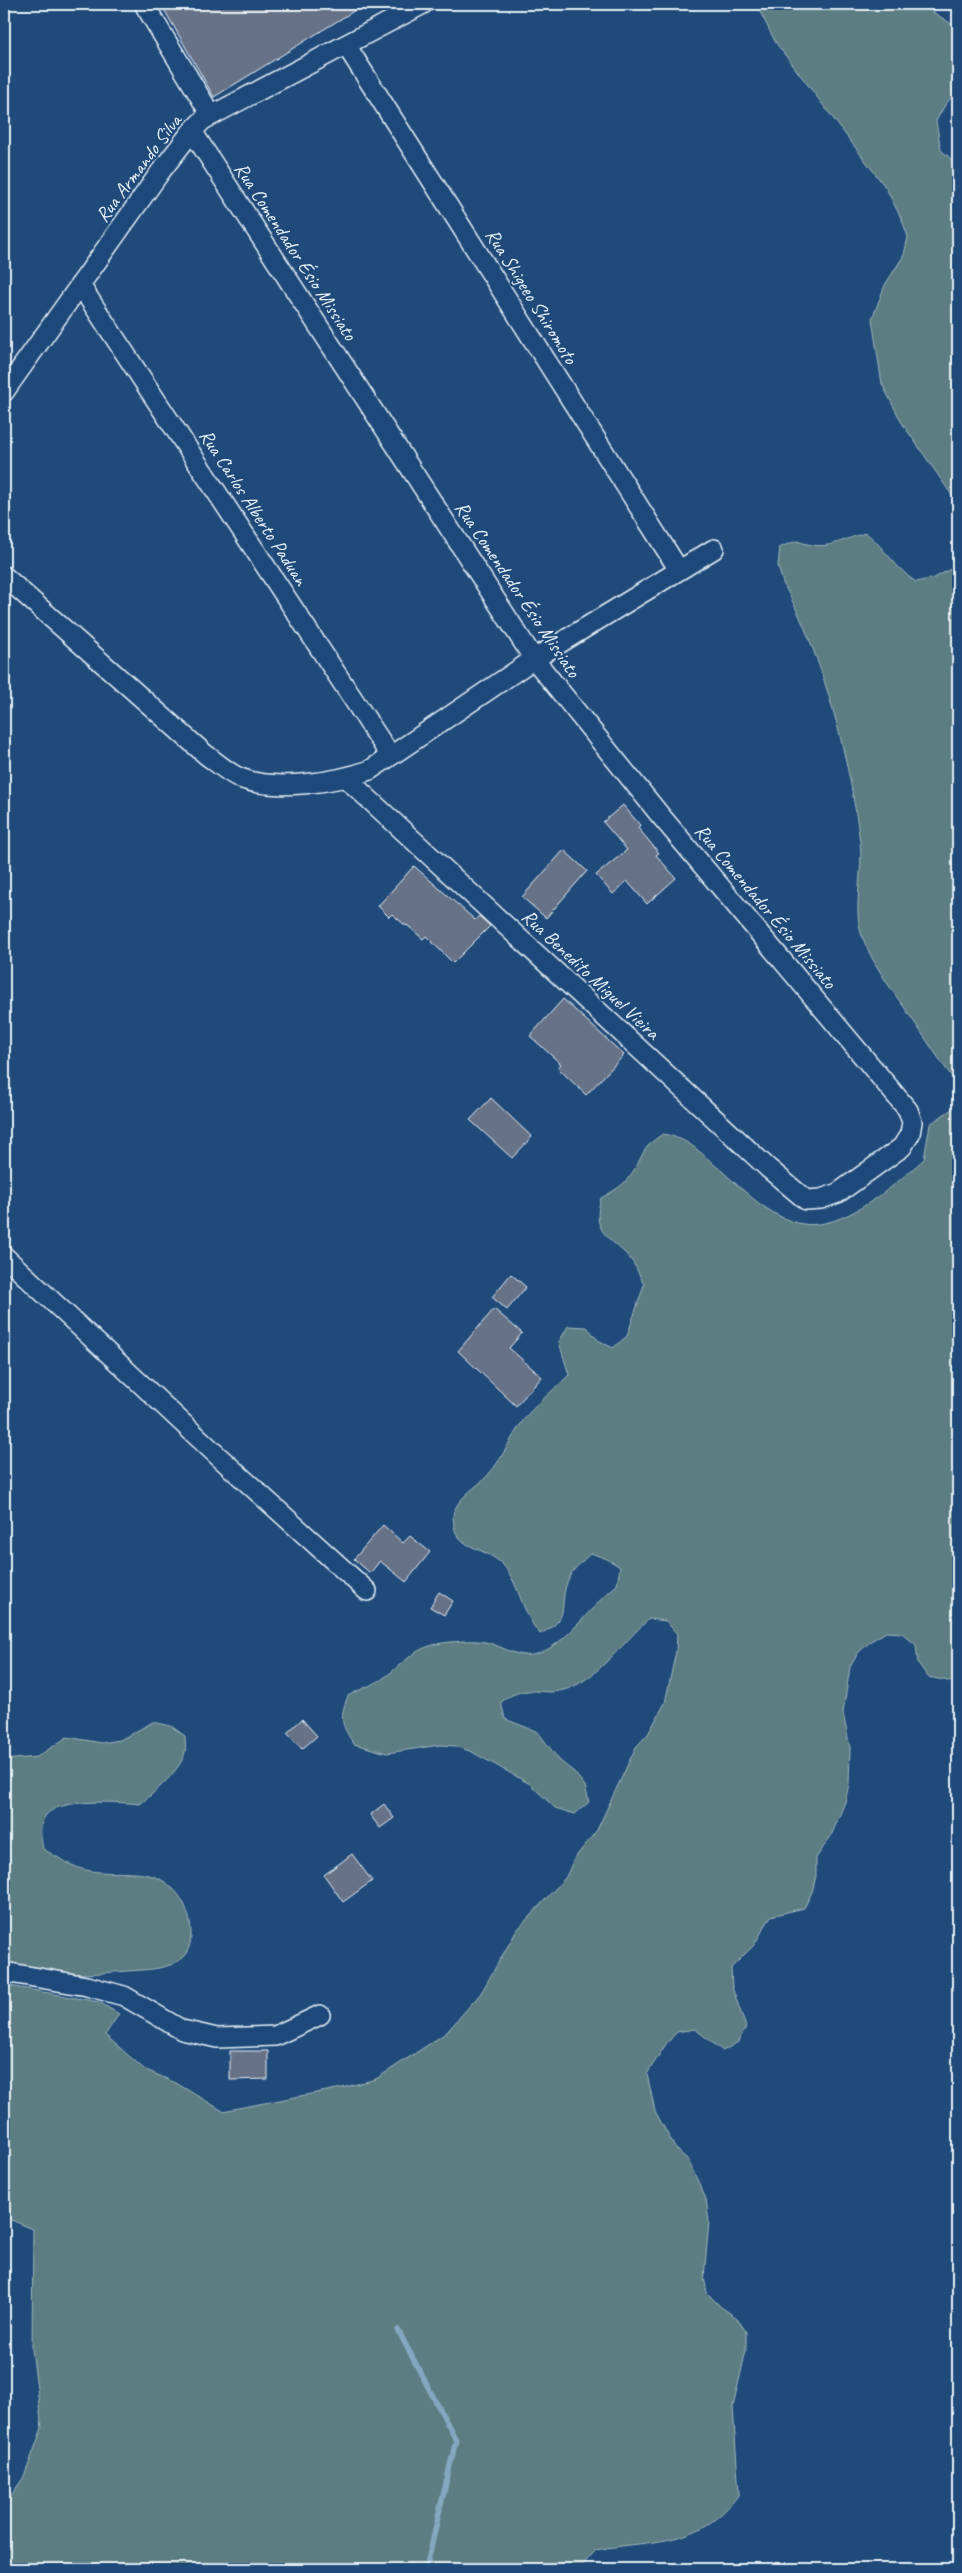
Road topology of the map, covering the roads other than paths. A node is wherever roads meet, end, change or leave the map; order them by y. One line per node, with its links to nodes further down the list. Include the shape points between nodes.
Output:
1 (144, 4): 4 (street)
2 (420, 5): 3 (street, Rua Armando Silva)
3 (346, 45): 4 (street, Rua Armando Silva); 9 (street, Rua Shigeeo Shiromoto)
4 (211, 115): 5 (street, Rua Armando Silva)
5 (192, 131): 6 (street, Rua Armando Silva); 11 (street, Rua Comendador Ésio Missiato)
6 (80, 284): 7 (street, Rua Armando Silva); 12 (street, Rua Carlos Alberto Paduan)
7 (4, 392)
8 (714, 549): 9 (street)
9 (679, 570): 11 (street)
10 (4, 576): 13 (street, via 205,754 240,778 266,784)
11 (534, 659): 12 (street); 14 (street, Rua Comendador Ésio Missiato, via 660,815 908,1110 912,1122 910,1134 902,1147 838,1193)
12 (390, 755): 13 (street, via 370,770)
13 (346, 778): 14 (street, Rua Benedito Miguel Vieira)
14 (806, 1200)
15 (4, 1256): 16 (street)
16 (367, 1591)
17 (4, 1972): 18 (street, via 87,1986 124,1996 182,2030 217,2038 275,2036)
18 (320, 2015)

